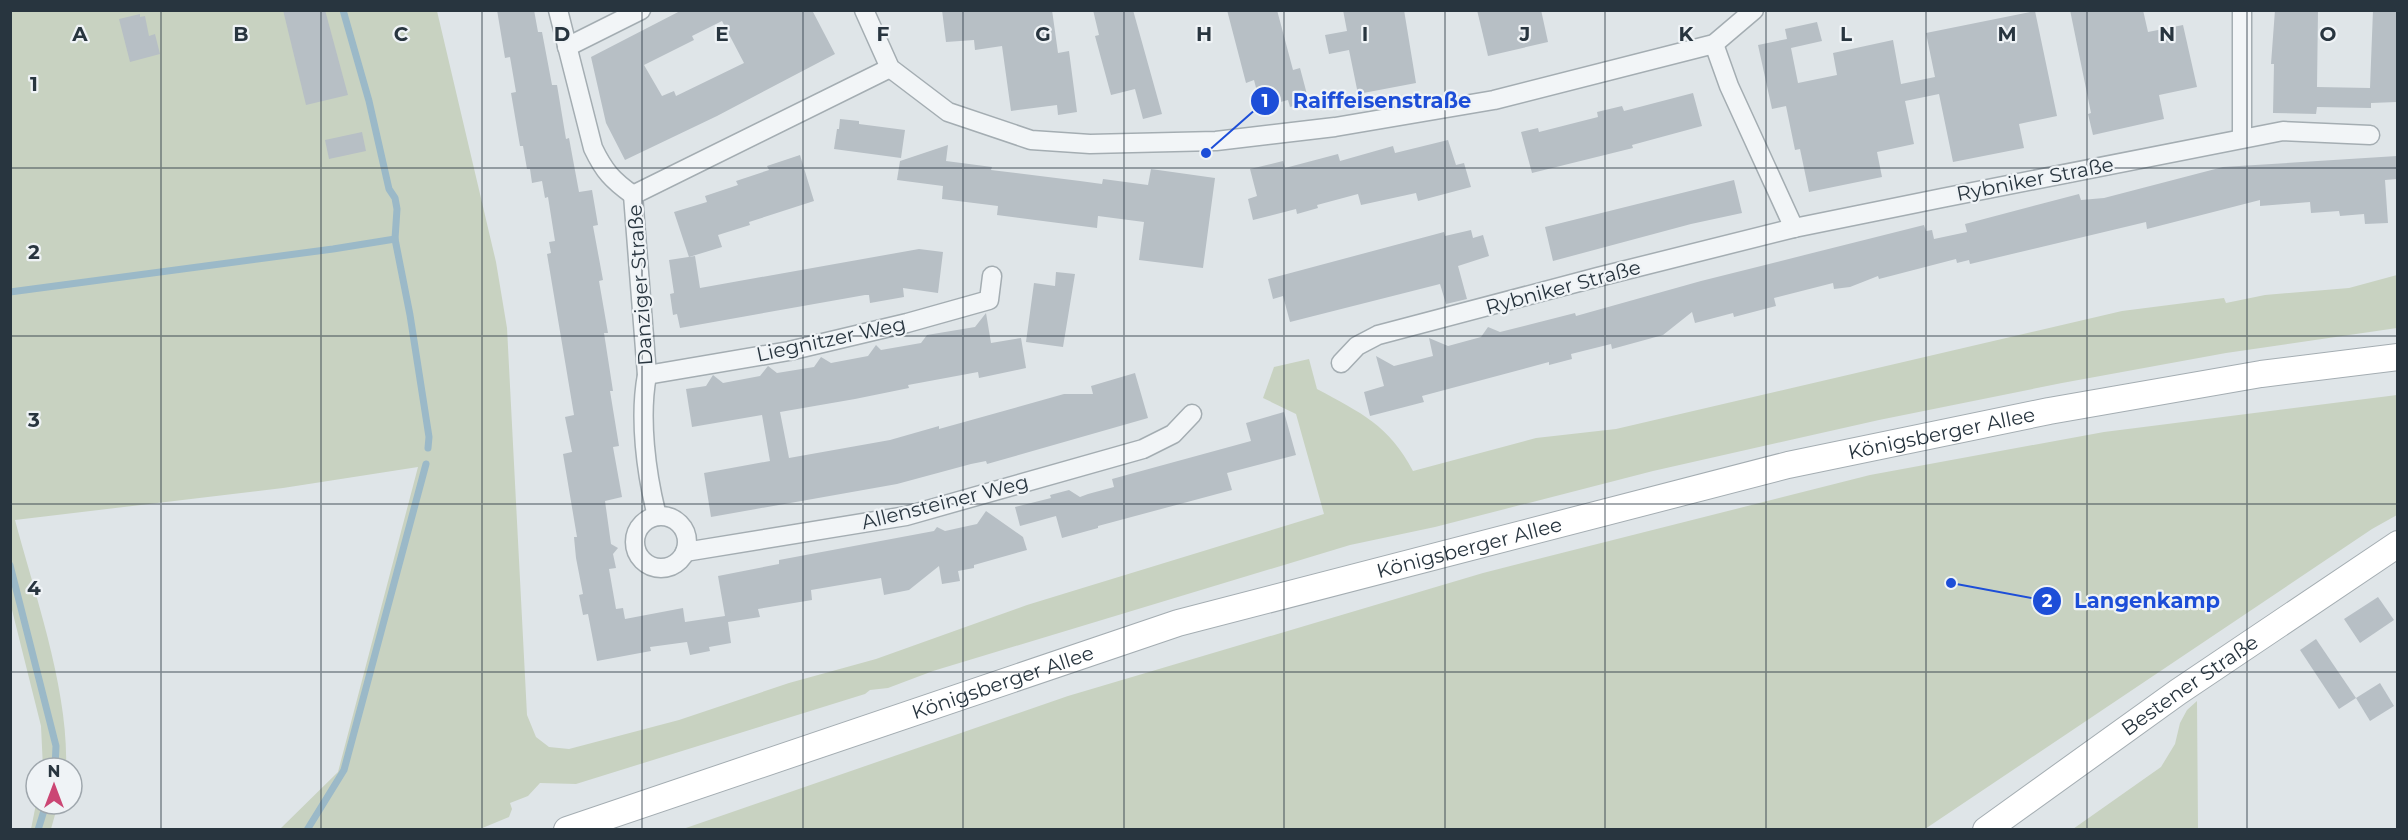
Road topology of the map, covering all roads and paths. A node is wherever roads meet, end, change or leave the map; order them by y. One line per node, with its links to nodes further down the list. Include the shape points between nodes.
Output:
1 (558, 10): 7 (street)
2 (641, 10): 7 (street)
3 (864, 10): 8 (street)
4 (1754, 10): 6 (street)
5 (2242, 10): 10 (street)
6 (1714, 44): 8 (street, via 1494,100 1335,127 1206,141 1090,144 1031,140 948,112); 12 (street)
7 (567, 47): 11 (street, via 600,164 612,180)
8 (891, 68): 11 (street, Danziger Straße)
9 (2370, 135): 10 (street, Rybniker Straße, via 2283,131)
10 (2242, 138): 12 (street, Rybniker Straße)
11 (633, 195): 16 (street, Danziger Straße)
12 (1794, 228): 15 (street, Rybniker Straße, via 1378,335 1357,346)
13 (992, 276): 16 (street, Liegnitzer Weg, via 989,300 789,351)
14 (2397, 357): 21 (main road, Königsberger Allee, via 2261,374 2084,405 1788,465 1178,623)
15 (1341, 363)
16 (647, 375): 18 (street, Danziger Straße, via 643,408 649,486)
17 (1192, 414): 20 (street, Allensteiner Weg, via 1173,434 1143,448 906,516)
18 (657, 516): 20 (street, via 671,518 683,529); 20 (street, via 641,524 637,532 636,551 641,559 648,565 664,568 680,560)
19 (2397, 544): 22 (main road, Bestener Straße, via 2178,692)
20 (685, 552)
21 (567, 830)
22 (1986, 830)

